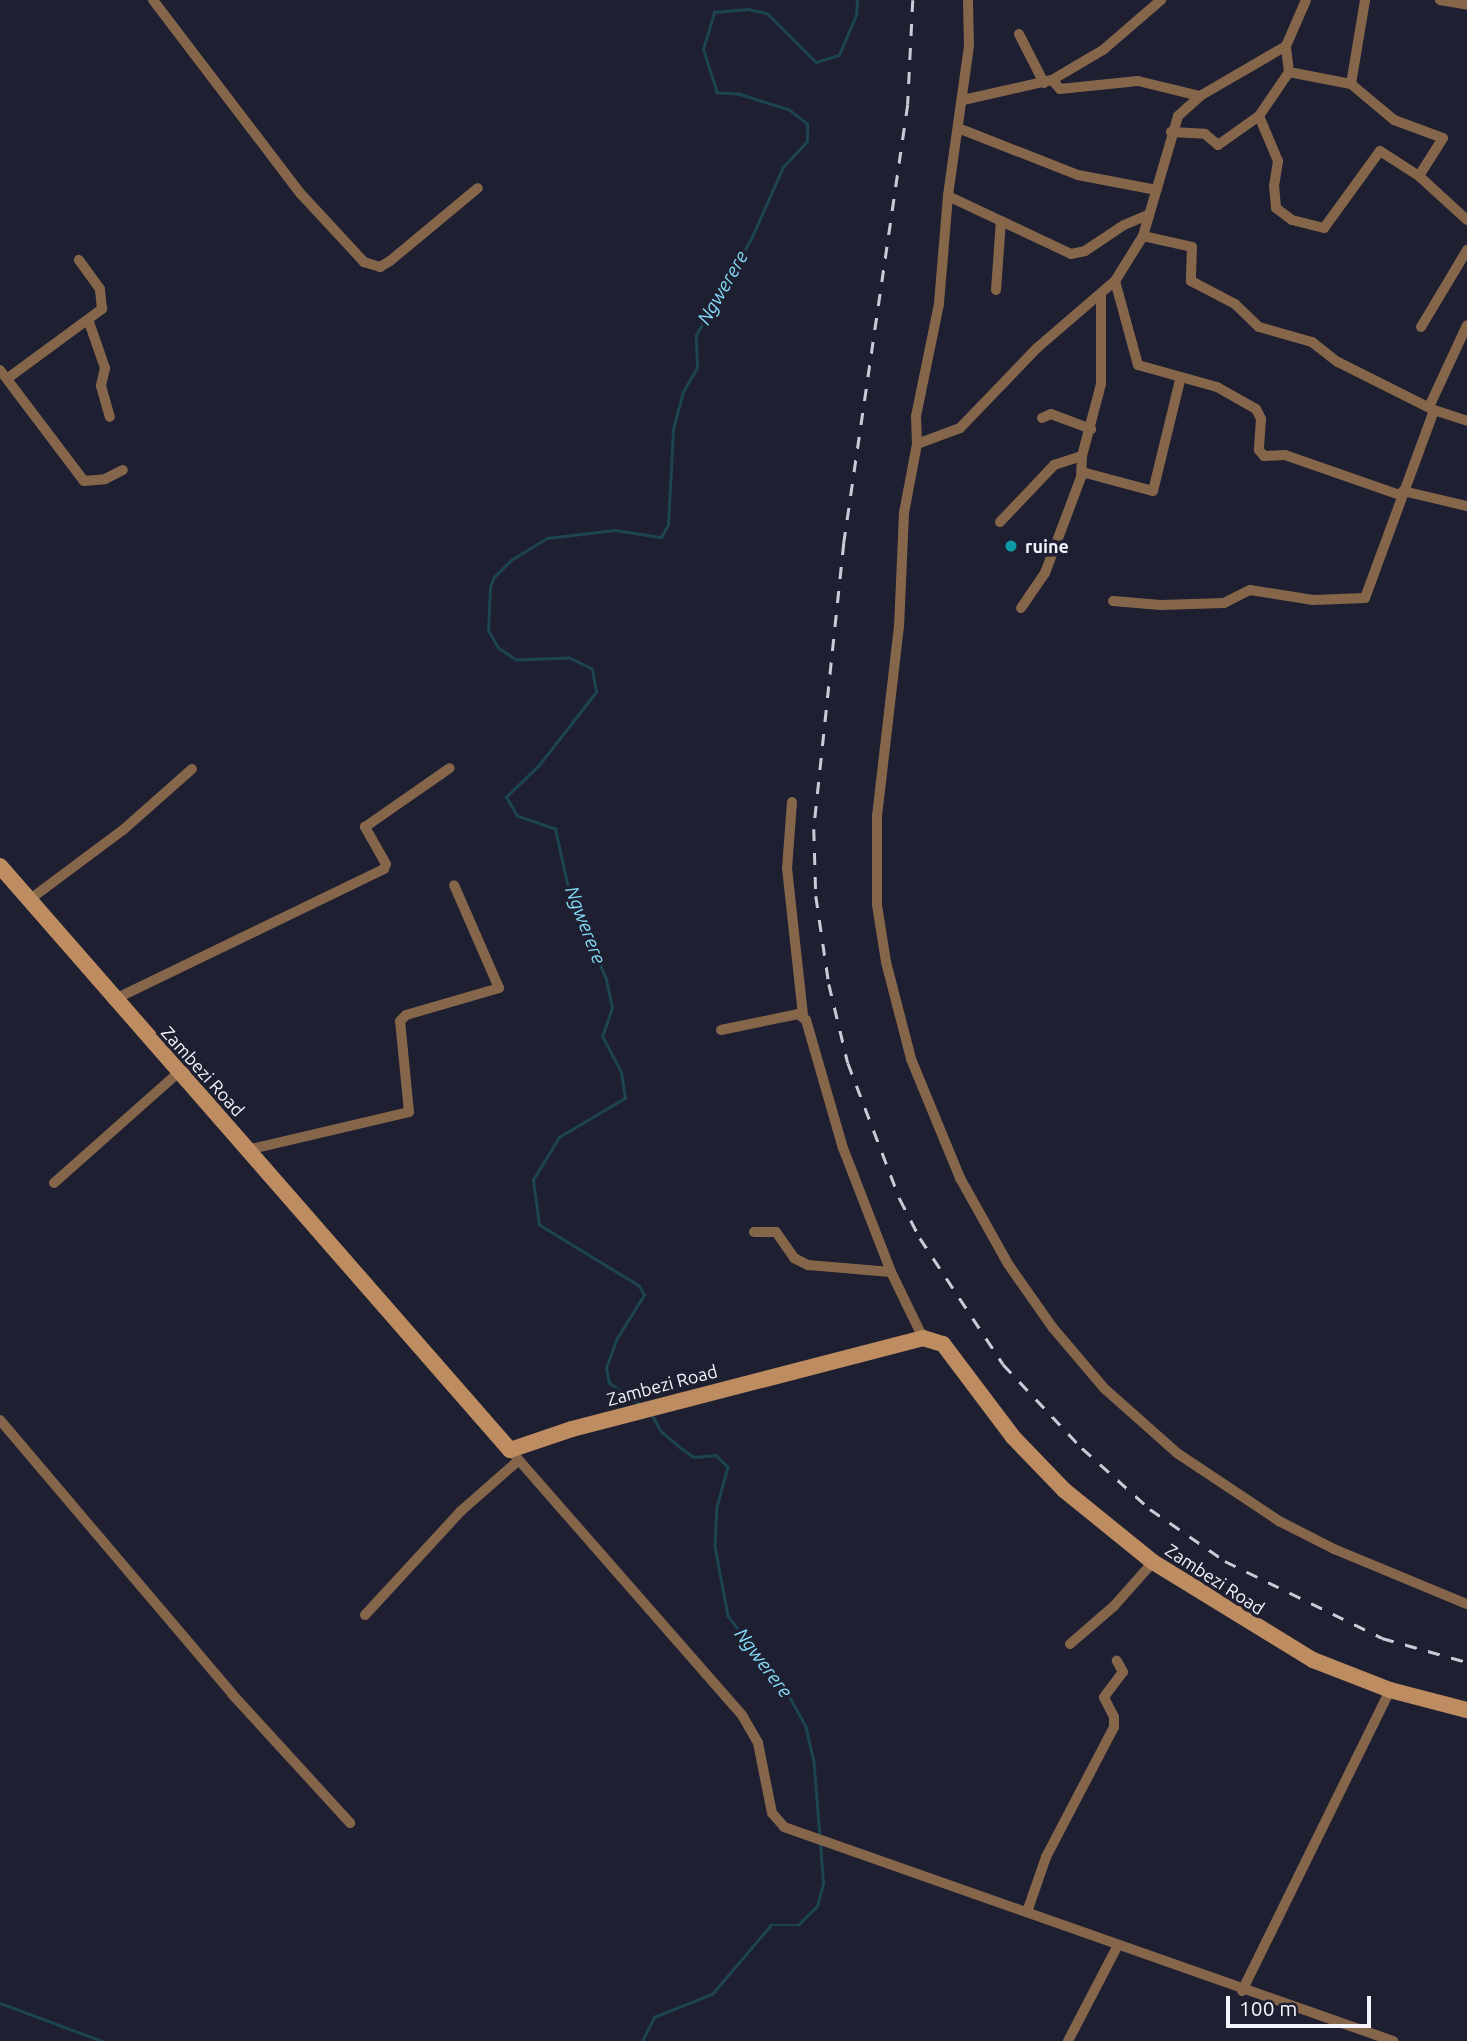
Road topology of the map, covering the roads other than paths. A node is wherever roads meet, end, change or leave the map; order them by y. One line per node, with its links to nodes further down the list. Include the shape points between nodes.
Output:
1 (153, 0): 19 (street, via 301,194 364,262 380,267 390,261)
2 (968, 0): 14 (street)
3 (1306, 0): 9 (street)
4 (1365, 0): 12 (street)
5 (1440, 0): 7 (street)
6 (1158, 1): 11 (street, via 1103,50)
7 (1467, 5)
8 (1019, 34): 11 (street)
9 (1286, 46): 10 (street); 13 (street)
10 (1289, 72): 12 (street); 15 (street)
11 (1048, 81): 13 (street, via 1060,89 1138,81); 14 (street)
12 (1351, 84): 18 (street, via 1394,120 1443,138)
13 (1200, 96): 17 (street, via 1178,116)
14 (963, 100): 16 (street)
15 (1259, 116): 17 (street, via 1218,145 1205,134); 18 (street, via 1278,160 1273,185 1276,208 1292,220 1324,228 1380,151)
16 (958, 128): 20 (street, via 1078,175); 21 (street)
17 (1171, 132): 20 (street)
18 (1419, 176): 23 (street)
19 (478, 188)
20 (1157, 190): 22 (street)
21 (948, 196): 24 (street); 41 (street, via 939,304 916,416)
22 (1149, 215): 24 (street, via 1076,255); 25 (street)
23 (1467, 220)
24 (1001, 221): 29 (street)
25 (1143, 236): 28 (street); 36 (street, via 1192,247 1191,281 1236,304 1259,327 1312,342 1338,362)
26 (1467, 250): 33 (street)
27 (79, 260): 31 (street, via 104,302)
28 (1115, 281): 30 (street); 35 (street, via 1131,330 1134,362)
29 (996, 290)
30 (1101, 296): 40 (street, via 1103,369); 41 (street, via 1037,348 960,428)
31 (89, 322): 34 (street); 37 (street, via 105,368 101,386)
32 (1467, 324): 36 (street)
33 (1421, 327)
34 (4, 374): 43 (street, via 84,481 105,479)
35 (1180, 380): 44 (street, via 1153,491); 45 (street, via 1217,387 1261,413 1259,450 1264,456 1285,455)
36 (1432, 408): 39 (street); 45 (street)
37 (110, 416)
38 (1042, 418): 40 (street, via 1051,414)
39 (1467, 421)
40 (1091, 429): 42 (street)
41 (917, 444): 68 (street, via 904,513 899,626 877,815 877,905 906,1040 960,1178 1007,1264 1053,1328 1136,1420 1220,1484 1279,1521)
42 (1082, 456): 44 (street); 47 (street, via 1054,465)
43 (123, 470)
44 (1082, 472): 49 (street, via 1045,573)
45 (1401, 493): 46 (street); 48 (street, via 1365,598 1313,600 1250,590 1214,604)
46 (1467, 506)
47 (1000, 522)
48 (1113, 601)
49 (1021, 608)
50 (450, 768): 56 (street, via 365,827 386,864 384,869)
51 (192, 769): 55 (street, via 123,830)
52 (792, 802): 57 (street, via 787,868)
53 (0, 866): 55 (main road, Zambezi Road)
54 (454, 886): 60 (street, via 499,988 406,1015 400,1021 409,1112)
55 (29, 900): 56 (main road, Zambezi Road)
56 (113, 1000): 59 (main road, Zambezi Road)
57 (803, 1016): 58 (street, via 759,1019); 63 (street, via 826,1100)
58 (721, 1030)
59 (179, 1072): 60 (main road, Zambezi Road); 61 (street)
60 (247, 1150): 66 (main road, Zambezi Road)
61 (54, 1183)
62 (754, 1233): 63 (street, via 776,1232 794,1258 808,1265)
63 (891, 1272): 64 (street)
64 (923, 1338): 66 (main road, Zambezi Road, via 636,1412); 67 (main road, Zambezi Road, via 943,1344 1013,1437 1064,1490)
65 (0, 1420): 74 (street, via 232,1694)
66 (514, 1456): 69 (street); 75 (street, via 742,1715 758,1744 772,1813 784,1827)
67 (1153, 1562): 70 (street, via 1114,1606); 72 (main road, Zambezi Road, via 1313,1660)
68 (1467, 1604)
69 (365, 1615)
70 (1070, 1644)
71 (1117, 1661): 75 (street, via 1124,1672 1104,1697 1114,1727 1046,1857)
72 (1390, 1690): 73 (main road, Zambezi Road); 77 (street)
73 (1467, 1710)
74 (350, 1823)
75 (1027, 1912): 76 (street)
76 (1118, 1945): 77 (street); 78 (street)
77 (1242, 1991): 79 (street)
78 (1068, 2041)
79 (1392, 2041)

